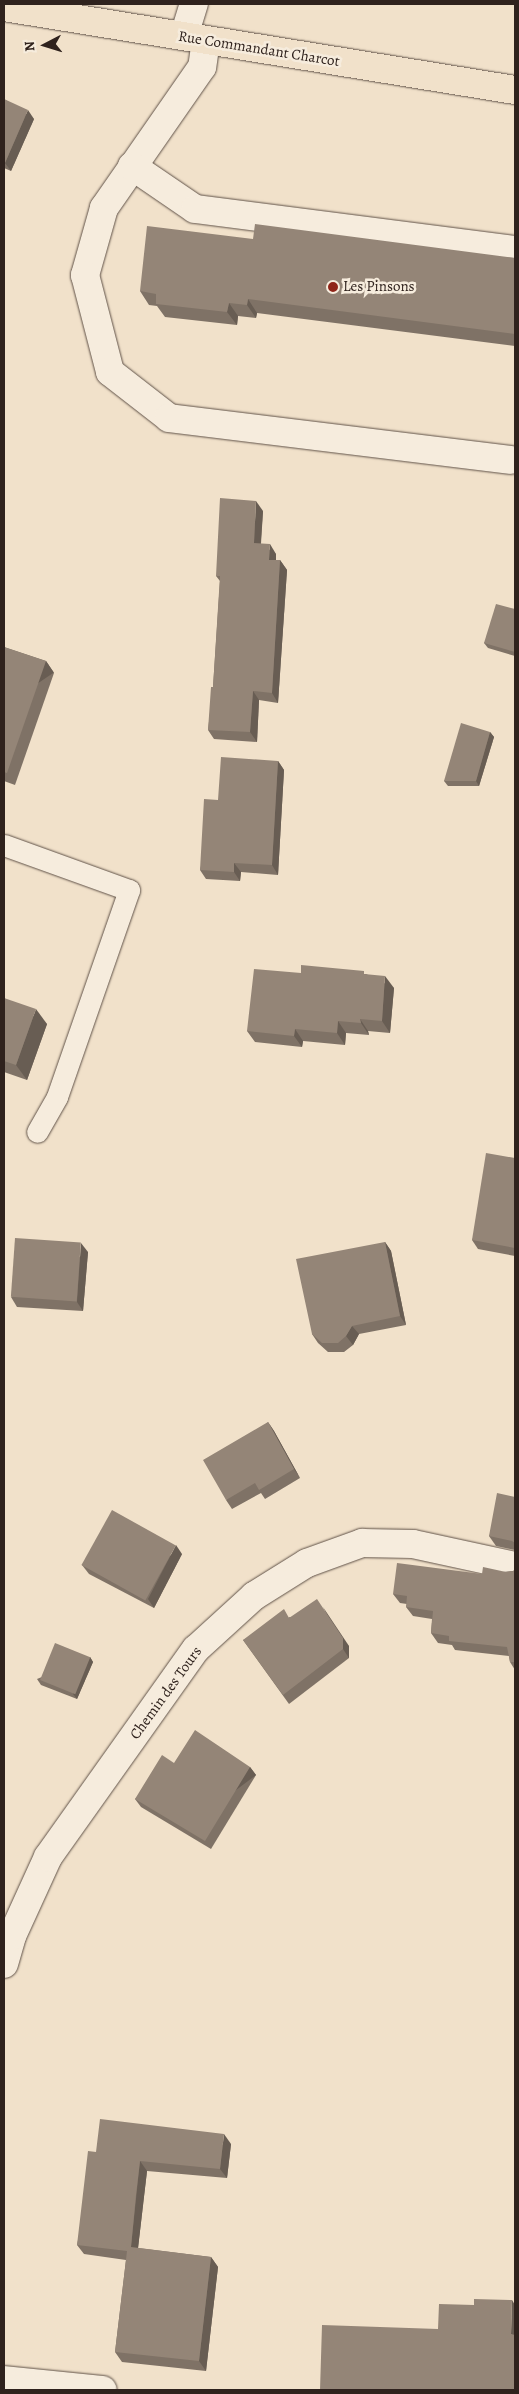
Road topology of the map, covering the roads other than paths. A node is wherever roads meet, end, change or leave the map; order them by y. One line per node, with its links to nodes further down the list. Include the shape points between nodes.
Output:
1 (194, 4): 3 (street)
2 (4, 7): 3 (main road, Rue Commandant Charcot)
3 (195, 38): 4 (main road, Rue Commandant Charcot); 5 (street, via 202,66)
4 (515, 90)
5 (132, 166): 6 (street, via 195,209); 7 (street, via 104,208 86,275 110,372 117,378 169,418)
6 (515, 250)
7 (510, 460)
8 (4, 845): 9 (lane, via 129,890 57,1097)
9 (37, 1132)
10 (515, 1566): 11 (street, Chemin des Tours, via 413,1544 362,1543 307,1563 254,1596 196,1649 48,1857 12,1936)
11 (4, 1964)
12 (4, 2380): 13 (street)
13 (102, 2390)

